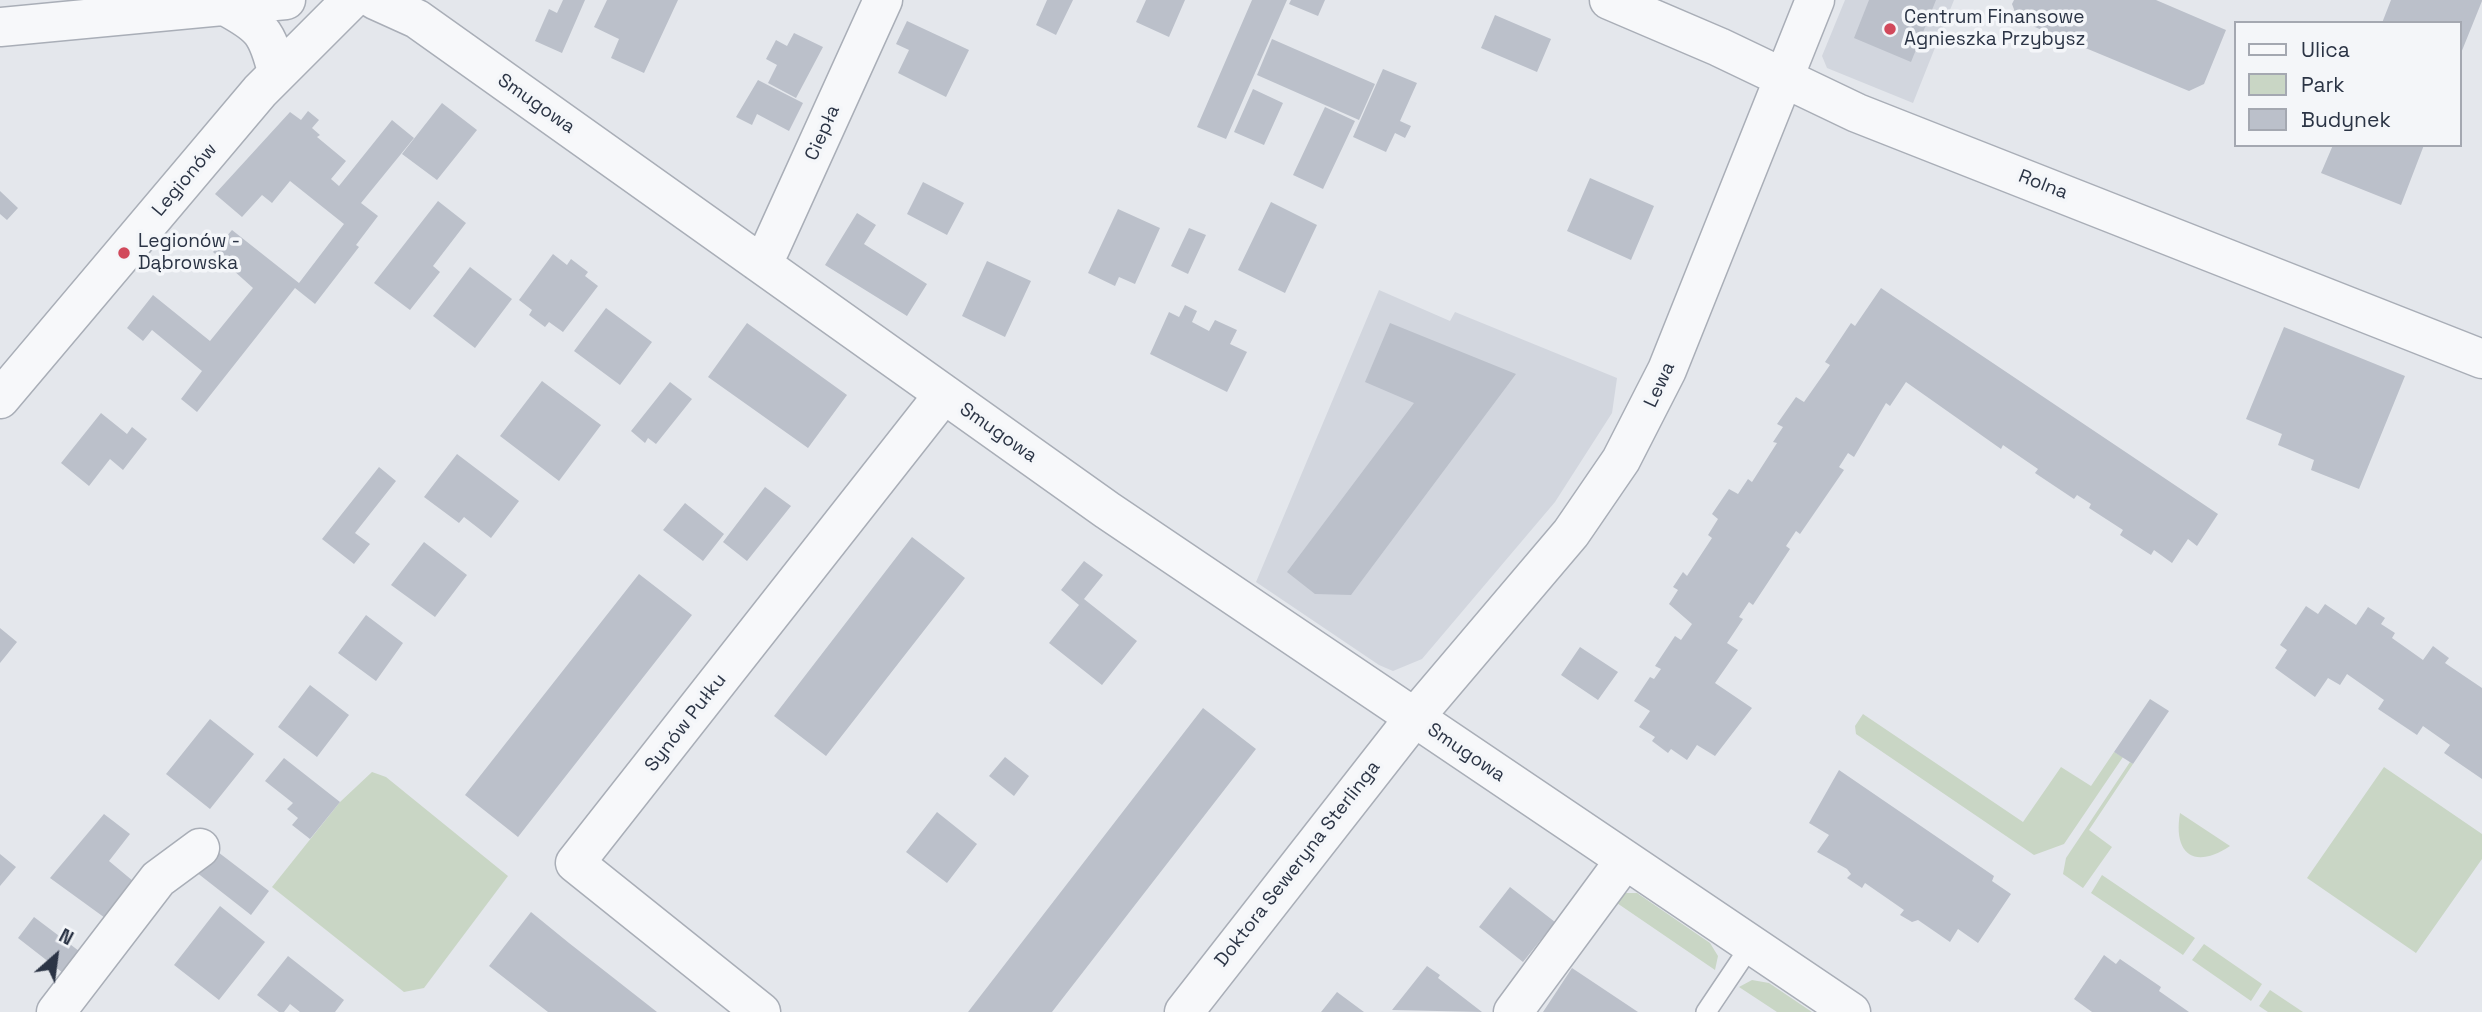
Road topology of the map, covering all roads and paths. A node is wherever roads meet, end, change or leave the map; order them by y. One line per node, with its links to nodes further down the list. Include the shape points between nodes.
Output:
1 (286, 0): 7 (street)
2 (351, 0): 9 (street, Legionów)
3 (375, 0): 11 (street, Smugowa, via 417,19)
4 (883, 0): 11 (street, Ciepła, via 770,249)
5 (1609, 0): 10 (street, Rolna)
6 (1815, 0): 10 (street, Lewa)
7 (225, 6): 8 (street); 9 (street, via 264,31)
8 (0, 27)
9 (277, 72): 14 (street, Legionów)
10 (1784, 78): 12 (street, Rolna, via 1869,117); 15 (street, Lewa, via 1668,370 1621,460 1571,533)
11 (757, 261): 13 (street, Smugowa)
12 (2482, 359)
13 (944, 394): 15 (street, Smugowa); 20 (street, Synów Pułku, via 575,863)
14 (0, 399)
15 (1414, 718): 17 (street, Smugowa); 21 (street, Doktora Seweryna Sterlinga)
16 (200, 848): 19 (street, via 158,879)
17 (1625, 860): 18 (street, Smugowa); 22 (street)
18 (1751, 945): 23 (lane); 24 (street, Smugowa)
19 (56, 1012)
20 (761, 1012)
21 (1184, 1012)
22 (1513, 1012)
23 (1706, 1012)
24 (1851, 1012)

